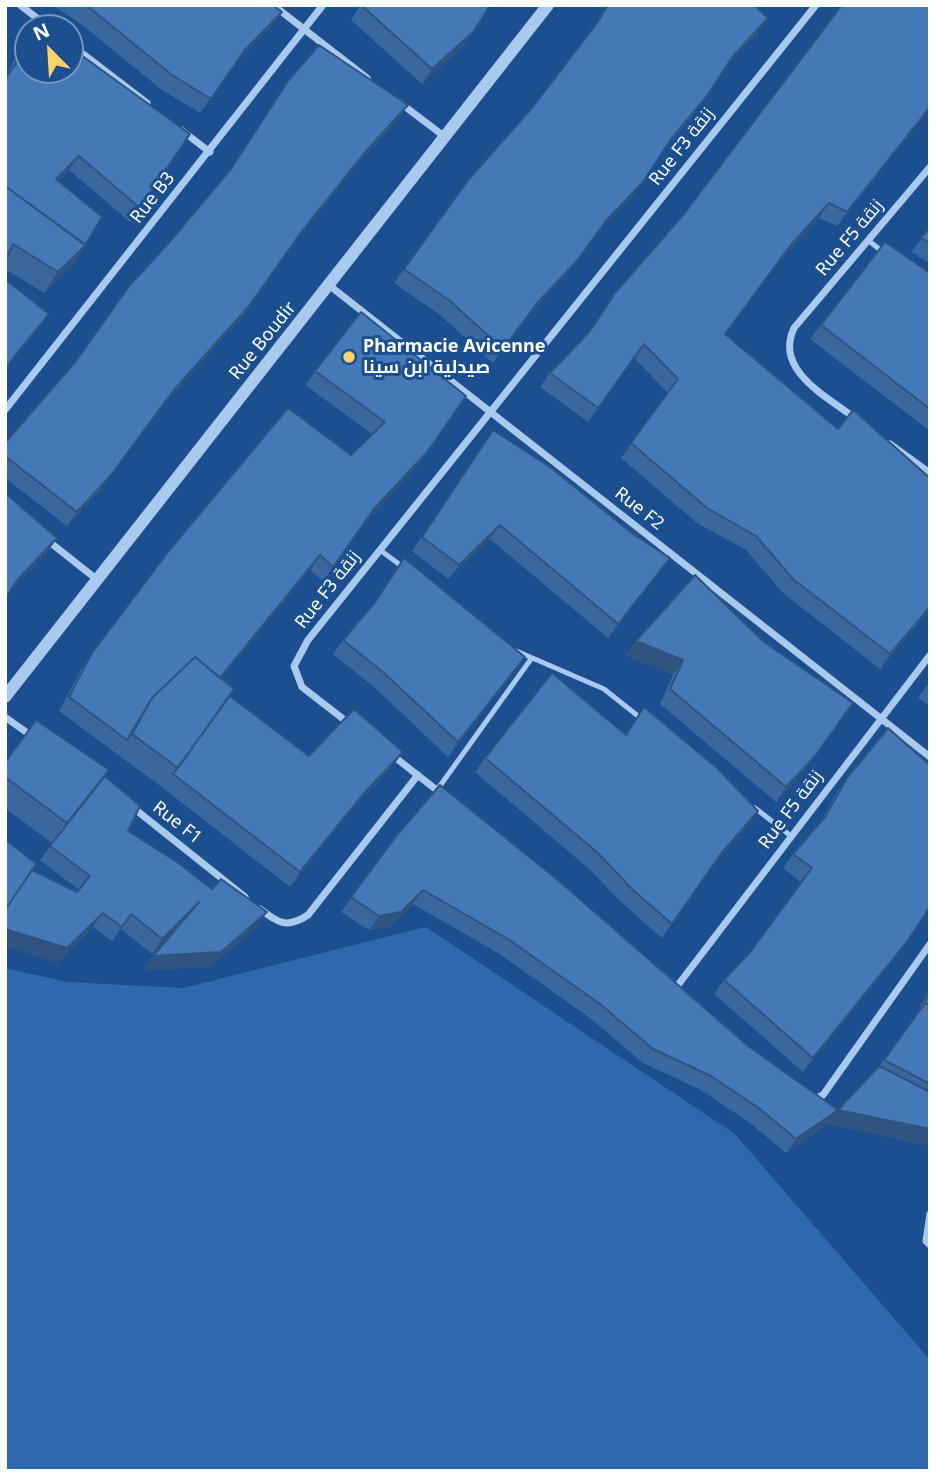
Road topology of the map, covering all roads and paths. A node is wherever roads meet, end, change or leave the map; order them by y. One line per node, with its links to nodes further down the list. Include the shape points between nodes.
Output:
1 (274, 5): 5 (street)
2 (323, 5): 5 (street, Rue B3)
3 (548, 5): 11 (street, Rue Boudir)
4 (816, 5): 18 (street, Rue F3 زنقة)
5 (303, 30): 7 (street); 12 (street, Rue B3)
6 (84, 55): 9 (street)
7 (380, 88)
8 (391, 96): 11 (street)
9 (156, 110)
10 (178, 127): 12 (street)
11 (445, 138): 16 (street, Rue Boudir)
12 (210, 152): 17 (street, Rue B3)
13 (930, 167): 14 (street, Rue F5 زنقة)
14 (869, 241): 15 (lane); 19 (street, Rue F5 زنقة, via 787,342 800,374)
15 (889, 257)
16 (330, 286): 18 (street, Rue F2); 25 (street, Rue Boudir)
17 (5, 410)
18 (490, 414): 23 (street, Rue F3 زنقة); 31 (street, Rue F2)
19 (865, 425)
20 (887, 441): 21 (street)
21 (930, 473)
22 (35, 531): 25 (street)
23 (380, 550): 24 (lane); 33 (street, Rue F3 زنقة, via 308,640 294,666 302,687)
24 (412, 574)
25 (95, 578): 29 (street, Rue Boudir)
26 (507, 646): 28 (lane)
27 (930, 654): 31 (street, Rue F5 زنقة)
28 (531, 659): 32 (lane, via 604,690); 38 (lane)
29 (5, 697)
30 (5, 717): 34 (street)
31 (881, 718): 36 (street, Rue F2); 42 (street, Rue F5 زنقة)
32 (648, 724)
33 (355, 727)
34 (38, 740)
35 (386, 751): 37 (street)
36 (930, 757)
37 (418, 775): 38 (street); 41 (street, Rue F1, via 307,915 294,924 279,923)
38 (437, 790): 39 (street)
39 (448, 799)
40 (747, 802): 42 (lane)
41 (126, 803)
42 (791, 836): 45 (street, Rue F5 زنقة)
43 (930, 944): 47 (street, via 823,1094 813,1100)
44 (667, 976): 45 (street)
45 (678, 985): 46 (street)
46 (688, 994)
47 (800, 1096)
48 (930, 1214): 49 (street)
49 (928, 1243)

